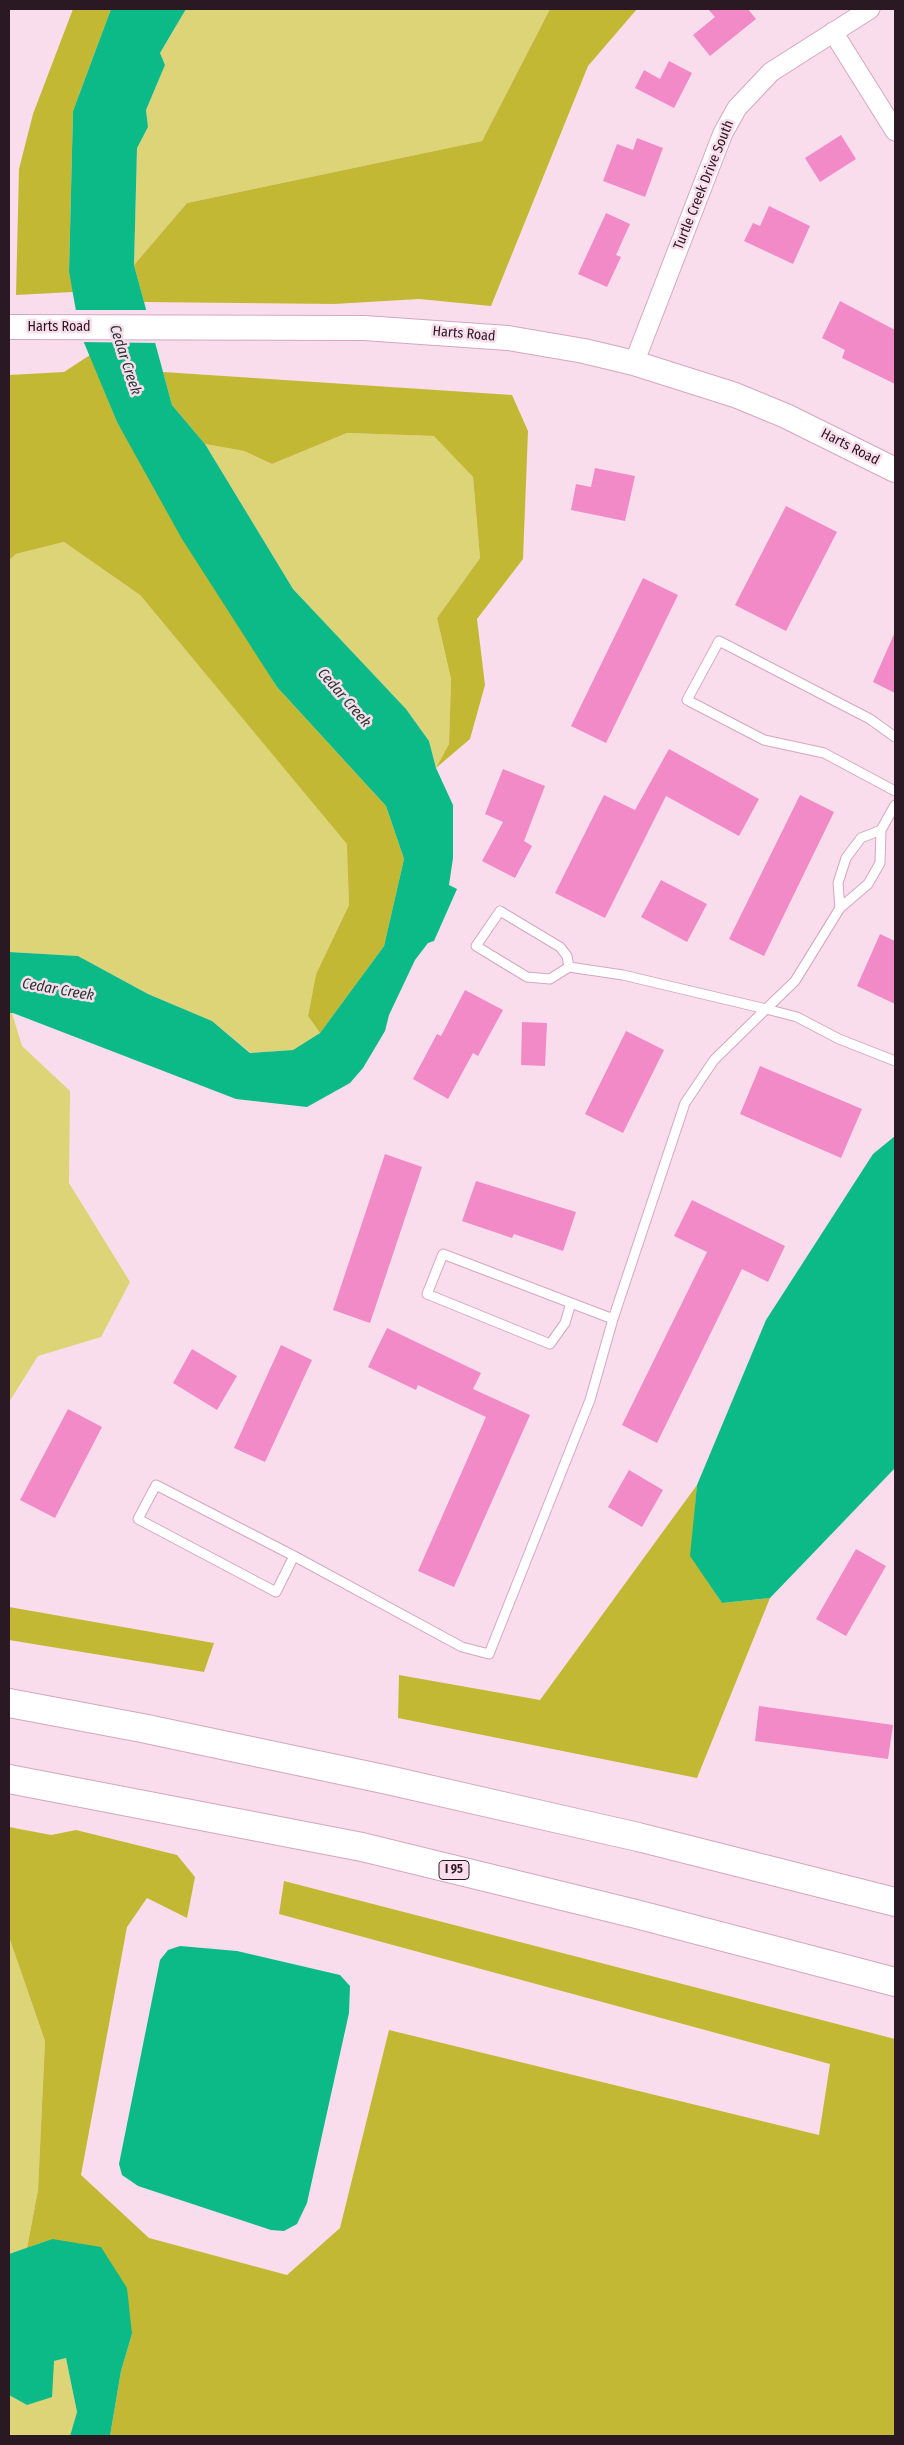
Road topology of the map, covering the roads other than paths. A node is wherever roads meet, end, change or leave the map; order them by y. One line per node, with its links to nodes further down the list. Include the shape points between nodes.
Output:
1 (870, 9): 2 (street, Turtle Creek Drive South)
2 (833, 32): 3 (street); 5 (street, Turtle Creek Drive South, via 771,72 737,108 723,133)
3 (895, 131)
4 (9, 327): 5 (street, Harts Road, via 429,331 508,338)
5 (634, 363): 6 (street, Harts Road, via 735,395 786,416)
6 (895, 470)
7 (895, 737): 8 (lane, via 870,720 719,641 686,700 764,740 824,753)
8 (895, 791)
9 (895, 805): 10 (lane)
10 (881, 830): 11 (lane, via 880,863 868,884); 11 (lane, via 862,838 846,858 838,883)
11 (840, 908): 13 (lane, via 795,981)
12 (569, 967): 12 (lane, via 567,956 560,947 500,911 476,946 527,977 550,979); 13 (lane, via 623,975)
13 (766, 1009): 14 (lane, via 797,1017 839,1039); 16 (lane, via 714,1060 685,1103)
14 (895, 1061)
15 (571, 1303): 15 (lane, via 442,1254 427,1294 550,1344 565,1323); 16 (lane)
16 (613, 1318): 17 (lane, via 590,1400 489,1654 462,1648)
17 (294, 1556): 17 (lane, via 276,1592 138,1518 156,1485)
18 (9, 1703): 20 (highway, via 445,1793 638,1837)
19 (9, 1779): 21 (highway, I 95, via 362,1847)
20 (895, 1902)
21 (895, 1982)

